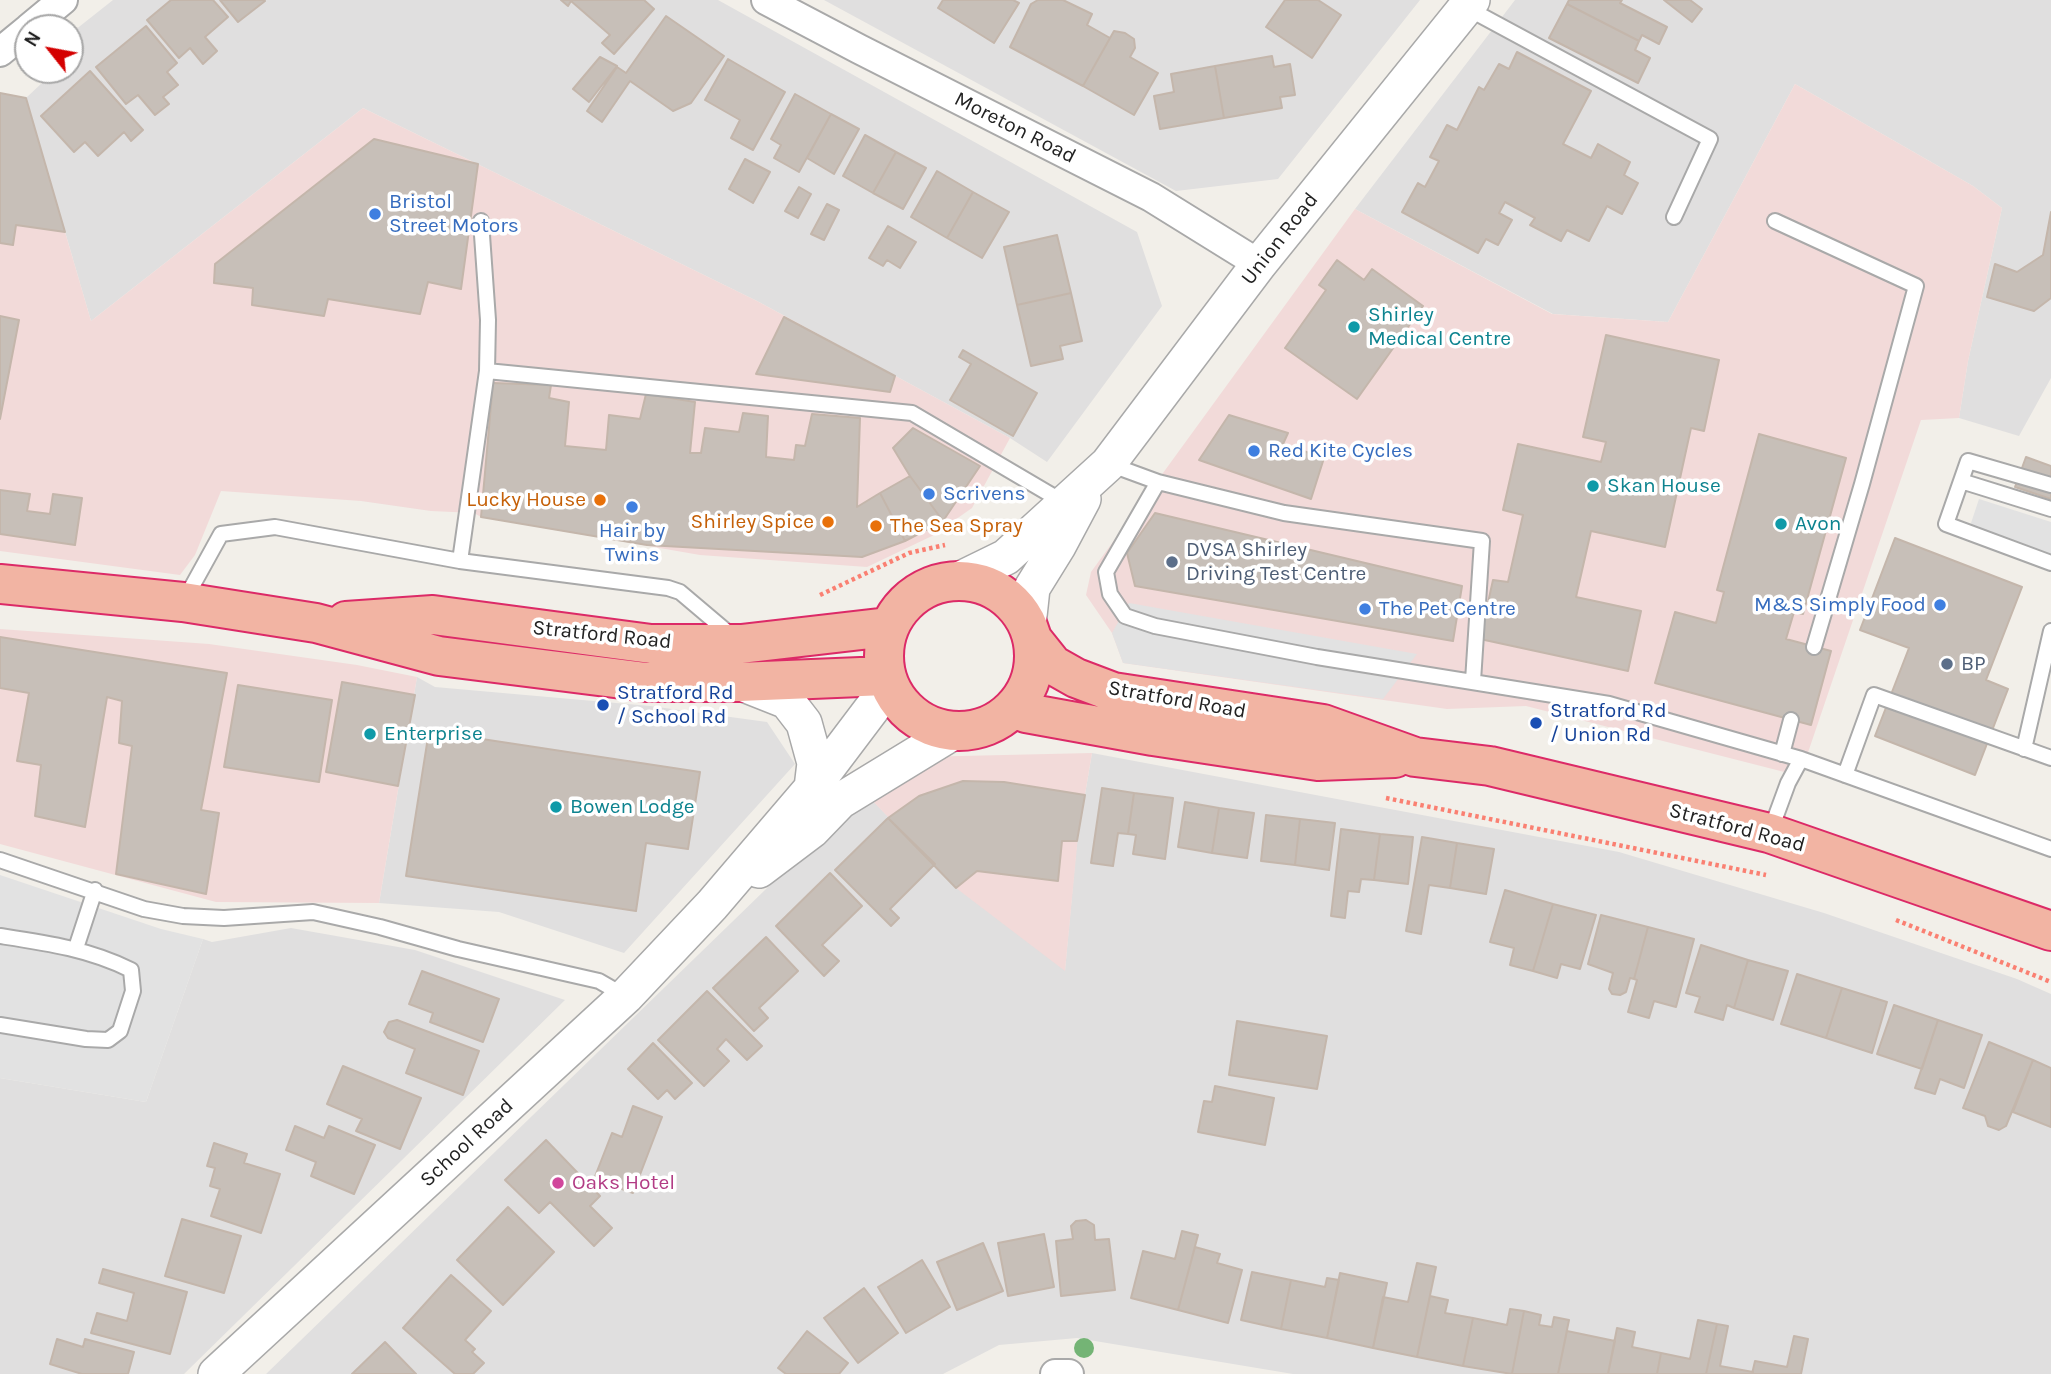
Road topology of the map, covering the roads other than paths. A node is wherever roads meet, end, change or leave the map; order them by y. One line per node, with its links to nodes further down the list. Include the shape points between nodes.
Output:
1 (63, 0): 4 (street)
2 (766, 0): 10 (street, Moreton Road, via 1151,197)
3 (1469, 3): 7 (lane, via 1710,139); 10 (street, Union Road)
4 (47, 14)
5 (14, 41): 6 (street)
6 (0, 52)
7 (1674, 217)
8 (481, 221): 11 (lane)
9 (1775, 221): 28 (lane, via 1916,286)
10 (1259, 264): 12 (street, Union Road)
11 (487, 371): 16 (lane, via 912,413); 18 (lane)
12 (1100, 472): 14 (lane); 16 (street, Union Road); 26 (street, Union Road, via 1032,588)
13 (1961, 481): 15 (lane, via 1968,461); 17 (lane); 19 (lane, via 1946,524)
14 (1157, 482): 30 (lane, via 1284,513 1482,541); 30 (lane, via 1106,572 1110,594 1125,616 1155,626 1317,657)
15 (2051, 485)
16 (1064, 506): 20 (street, Union Road, via 1006,557)
17 (2051, 509)
18 (460, 561): 22 (lane, via 275,527 221,534); 27 (lane, via 668,588 680,592)
19 (2051, 563)
20 (961, 579): 24 (highway, via 932,584 911,597); 26 (highway, via 1002,593 1023,614)
21 (0, 584): 22 (highway, Stratford Road)
22 (183, 602): 23 (highway, Stratford Road)
23 (316, 624): 27 (highway, Stratford Road, via 433,615 651,644); 31 (highway, Stratford Road, via 439,656 646,682)
24 (888, 627): 27 (highway, Stratford Road); 29 (highway, via 883,645)
25 (2051, 631): 35 (lane)
26 (1031, 632): 32 (highway, via 1034,660 1028,686); 37 (highway, Stratford Road, via 1053,665 1113,692 1324,723)
27 (741, 644)
28 (1814, 647)
29 (887, 681): 31 (highway, Stratford Road); 34 (highway, via 896,699 914,717); 41 (street, School Road)
30 (1473, 681): 36 (lane, via 1609,704)
31 (739, 682): 41 (street, via 787,701 804,723 815,762)
32 (1014, 708): 34 (highway, via 976,730); 37 (highway, Stratford Road, via 1153,736 1318,761)
33 (1791, 720): 36 (lane)
34 (953, 732): 46 (street, School Road, via 840,801 812,830)
35 (2024, 749): 38 (lane); 40 (lane, via 1874,695)
36 (1782, 754): 39 (lane)
37 (1415, 757): 42 (highway, Stratford Road, via 1490,766)
38 (2051, 758)
39 (1801, 759): 40 (lane); 42 (lane)
40 (1845, 775): 43 (lane)
41 (812, 788): 46 (street, School Road)
42 (1769, 833): 47 (highway, Stratford Road)
43 (2051, 849)
44 (0, 860): 45 (lane)
45 (95, 890): 49 (lane); 50 (lane, via 144,909 183,916 313,912 599,981)
46 (712, 905): 50 (street, School Road)
47 (2051, 931)
48 (0, 936): 49 (lane)
49 (76, 948): 51 (lane, via 131,970 133,991 120,1031 108,1040 86,1039)
50 (626, 996): 52 (street, School Road)
51 (0, 1025)
52 (216, 1374)
53 (1055, 1374): 54 (street)
54 (1069, 1374)

